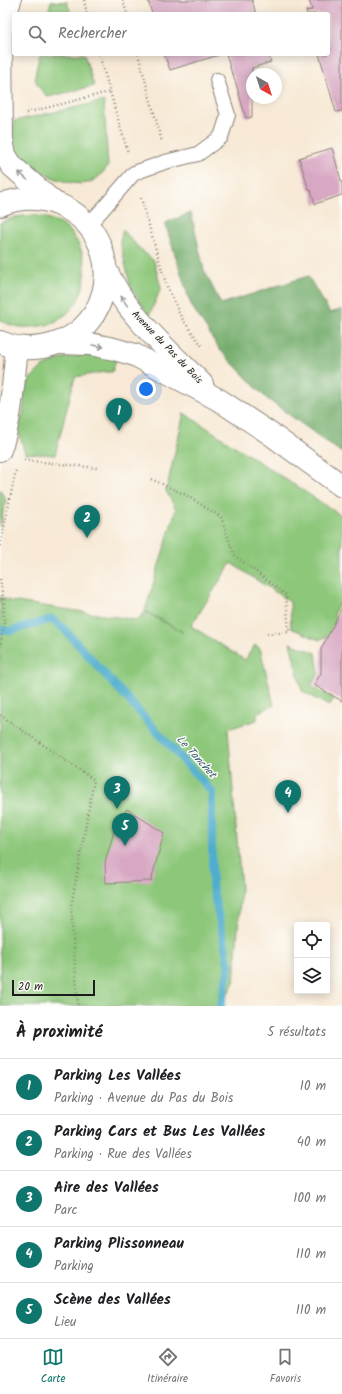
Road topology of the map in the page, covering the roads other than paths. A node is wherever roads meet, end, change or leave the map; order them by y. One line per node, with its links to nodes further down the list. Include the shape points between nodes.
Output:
1 (10, 0): 2 (main road)
2 (1, 34): 4 (main road, one-way to 2, via 12,166 5,155 2,139)
3 (217, 80): 6 (lane, via 228,115 221,137 198,154 134,173)
4 (52, 201): 5 (main road, via 32,198 12,200); 6 (main road, via 72,211)
5 (0, 205)
6 (88, 225): 7 (main road, via 103,254)
7 (106, 270): 8 (main road, via 103,293 94,314 78,331); 10 (main road, Avenue du Pas du Bois, one-way to 7, via 131,311)
8 (59, 343): 9 (main road, via 39,348); 10 (main road, Avenue du Pas du Bois, one-way to 10, via 90,344 135,355)
9 (9, 345): 11 (main road, via 11,411 6,434)
10 (219, 400): 12 (main road, Avenue du Pas du Bois, via 272,434)
11 (9, 455)
12 (342, 486)

